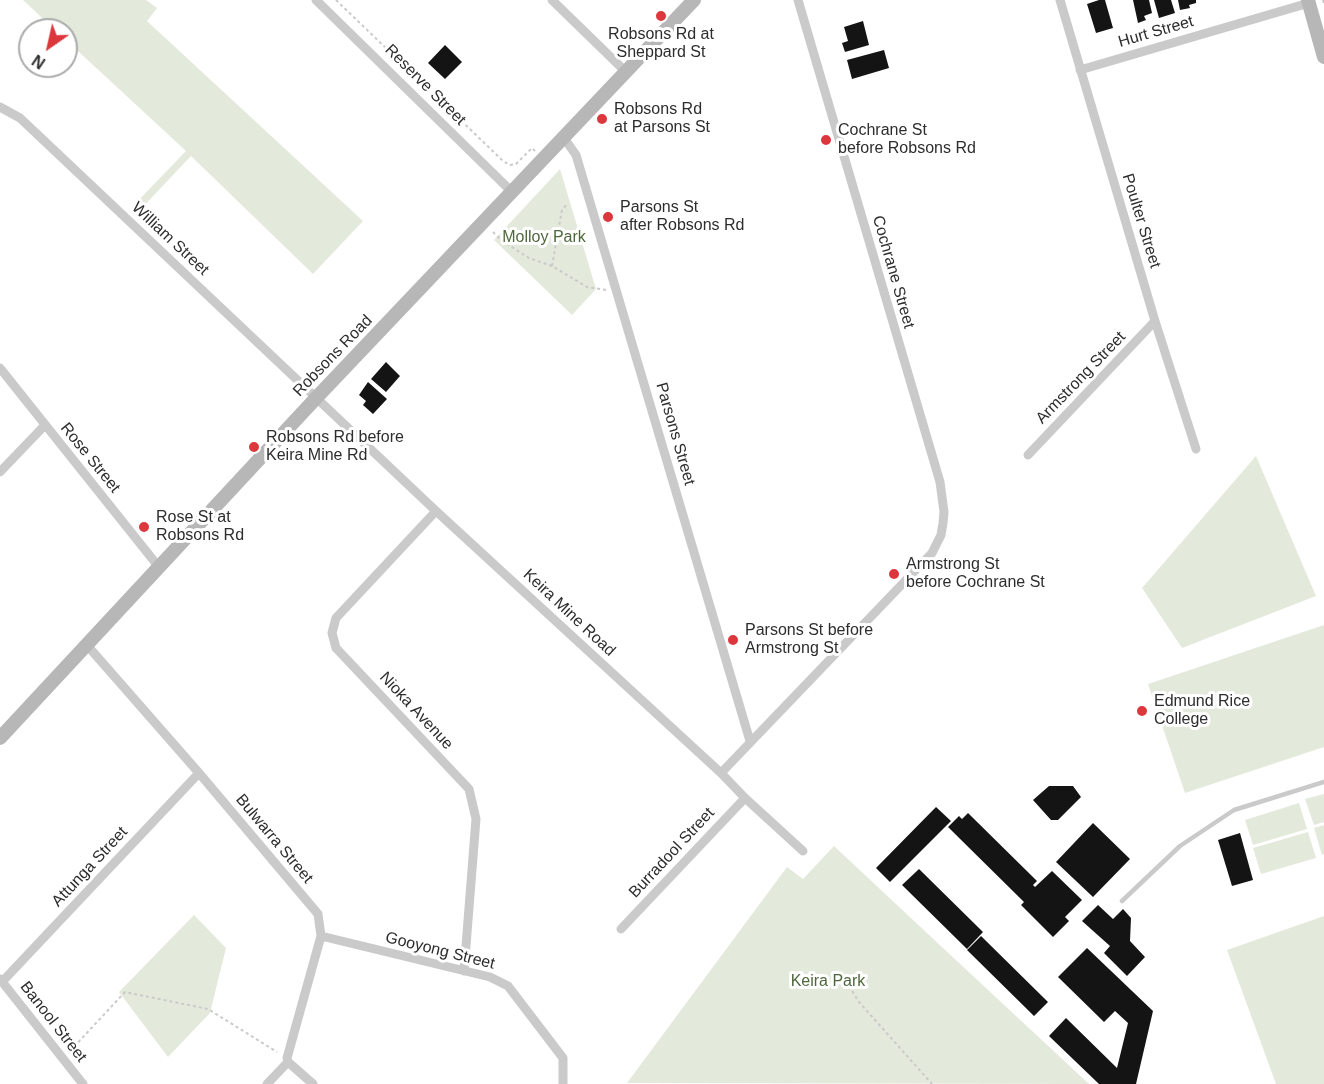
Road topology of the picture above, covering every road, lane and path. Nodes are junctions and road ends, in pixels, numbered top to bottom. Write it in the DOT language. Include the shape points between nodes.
graph roads {
  1 [pos="316,0"];
  2 [pos="336,0"];
  3 [pos="552,0"];
  4 [pos="694,0"];
  5 [pos="798,0"];
  6 [pos="1059,0"];
  7 [pos="1308,2"];
  8 [pos="1324,57"];
  9 [pos="1080,70"];
  10 [pos="626,72"];
  11 [pos="0,107"];
  12 [pos="564,138"];
  13 [pos="532,148"];
  14 [pos="512,192"];
  15 [pos="568,203"];
  16 [pos="493,232"];
  17 [pos="552,266"];
  18 [pos="618,292"];
  19 [pos="1155,321"];
  20 [pos="0,368"];
  21 [pos="317,397"];
  22 [pos="45,425"];
  23 [pos="1196,449"];
  24 [pos="1028,455"];
  25 [pos="0,472"];
  26 [pos="436,511"];
  27 [pos="158,566"];
  28 [pos="86,644"];
  29 [pos="0,738"];
  30 [pos="750,741"];
  31 [pos="199,773"];
  32 [pos="722,773"];
  33 [pos="1324,782"];
  34 [pos="744,798"];
  35 [pos="803,851"];
  36 [pos="1122,901"];
  37 [pos="621,929"];
  38 [pos="321,936"];
  39 [pos="464,971"];
  40 [pos="1,981"];
  41 [pos="849,986"];
  42 [pos="63,1058"];
  43 [pos="288,1060"];
  44 [pos="83,1084"];
  45 [pos="267,1084"];
  46 [pos="313,1084"];
  47 [pos="563,1084"];
  48 [pos="932,1084"];
  1 -- 14 [label="street, Reserve Street"];
  2 -- 13 [label="path" via="503,161 516,164"];
  3 -- 10 [label="street"];
  4 -- 10 [label="main road, Robsons Road"];
  5 -- 30 [label="street, Cochrane Street" via="939,482 944,512 941,535 932,553"];
  6 -- 9 [label="street, Poulter Street"];
  7 -- 8 [label="main road"];
  7 -- 9 [label="street, Hurt Street"];
  9 -- 19 [label="street, Poulter Street"];
  10 -- 12 [label="main road, Robsons Road"];
  11 -- 21 [label="street, William Street" via="20,118"];
  12 -- 14 [label="main road, Robsons Road"];
  12 -- 18 [label="street, Parsons Street" via="576,155"];
  14 -- 21 [label="main road, Robsons Road"];
  15 -- 17 [label="path" via="562,210"];
  16 -- 17 [label="path" via="529,258"];
  17 -- 18 [label="path" via="587,287"];
  18 -- 30 [label="street, Parsons Street"];
  19 -- 23 [label="street, Poulter Street"];
  19 -- 24 [label="street, Armstrong Street"];
  20 -- 22 [label="street, Rose Street"];
  21 -- 26 [label="street, Keira Mine Road"];
  21 -- 27 [label="main road, Robsons Road"];
  22 -- 25 [label="street"];
  22 -- 27 [label="street, Rose Street"];
  26 -- 32 [label="street, Keira Mine Road"];
  26 -- 39 [label="street, Nioka Avenue" via="336,618 332,633 336,648 469,789 476,819"];
  27 -- 28 [label="main road, Robsons Road"];
  28 -- 29 [label="main road, Robsons Road"];
  28 -- 31 [label="street, Bulwarra Street"];
  30 -- 32 [label="street"];
  31 -- 38 [label="street, Bulwarra Street" via="318,914"];
  31 -- 40 [label="street, Attunga Street"];
  32 -- 34 [label="street, Keira Mine Road"];
  33 -- 36 [label="lane" via="1234,810 1180,846"];
  34 -- 35 [label="street, Keira Mine Road"];
  34 -- 37 [label="street, Burradool Street"];
  38 -- 39 [label="street, Gooyong Street"];
  38 -- 43 [label="street"];
  39 -- 47 [label="street, Gooyong Street" via="490,976 507,986 563,1058"];
  40 -- 42 [label="street, Banool Street"];
  41 -- 48 [label="path"];
  42 -- 43 [label="path" via="125,992 208,1009"];
  42 -- 44 [label="street, Banool Street"];
  43 -- 45 [label="street"];
  43 -- 46 [label="street"];
}
